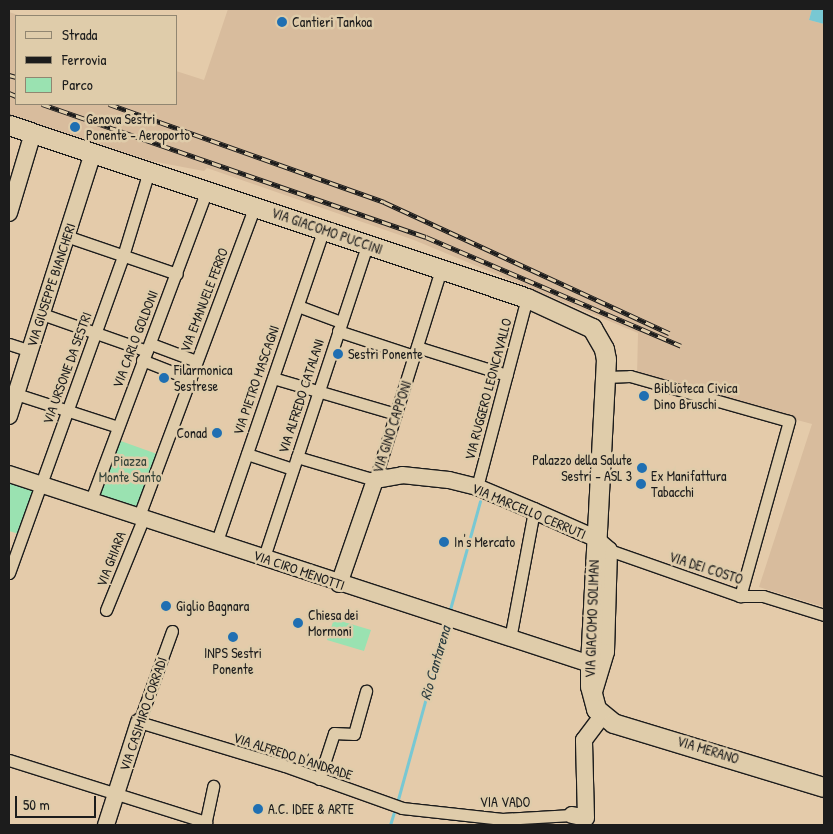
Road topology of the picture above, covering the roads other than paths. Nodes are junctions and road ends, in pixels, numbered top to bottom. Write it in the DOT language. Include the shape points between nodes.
graph roads {
  1 [pos="9,125"];
  2 [pos="33,133"];
  3 [pos="93,153"];
  4 [pos="150,171"];
  5 [pos="207,190"];
  6 [pos="255,206"];
  7 [pos="9,213"];
  8 [pos="324,229"];
  9 [pos="66,236"];
  10 [pos="367,245"];
  11 [pos="123,256"];
  12 [pos="441,270"];
  13 [pos="177,274"];
  14 [pos="527,298"];
  15 [pos="298,306"];
  16 [pos="42,314"];
  17 [pos="340,326"];
  18 [pos="95,333"];
  19 [pos="9,344"];
  20 [pos="30,351"];
  21 [pos="147,352"];
  22 [pos="416,352"];
  23 [pos="196,361"];
  24 [pos="507,375"];
  25 [pos="273,378"];
  26 [pos="605,378"];
  27 [pos="190,379"];
  28 [pos="319,391"];
  29 [pos="16,394"];
  30 [pos="68,410"];
  31 [pos="396,414"];
  32 [pos="9,416"];
  33 [pos="118,427"];
  34 [pos="247,454"];
  35 [pos="297,457"];
  36 [pos="293,469"];
  37 [pos="9,474"];
  38 [pos="375,480"];
  39 [pos="39,483"];
  40 [pos="477,487"];
  41 [pos="91,500"];
  42 [pos="534,511"];
  43 [pos="141,517"];
  44 [pos="217,541"];
  45 [pos="602,544"];
  46 [pos="264,557"];
  47 [pos="9,573"];
  48 [pos="339,584"];
  49 [pos="740,596"];
  50 [pos="106,610"];
  51 [pos="824,615"];
  52 [pos="172,631"];
  53 [pos="510,639"];
  54 [pos="590,664"];
  55 [pos="366,691"];
  56 [pos="596,708"];
  57 [pos="139,722"];
  58 [pos="9,760"];
  59 [pos="319,779"];
  60 [pos="213,786"];
  61 [pos="824,787"];
  62 [pos="116,793"];
  63 [pos="581,818"];
  64 [pos="438,820"];
  65 [pos="502,822"];
  66 [pos="205,824"];
  67 [pos="106,825"];
  1 -- 2 [label="main road, VIA GIACOMO PUCCINI"];
  2 -- 3 [label="main road, VIA GIACOMO PUCCINI"];
  2 -- 7 [label="street"];
  3 -- 4 [label="main road, VIA GIACOMO PUCCINI"];
  3 -- 9 [label="street, VIA GIUSEPPE BIANCHERI"];
  4 -- 5 [label="main road, VIA GIACOMO PUCCINI"];
  4 -- 11 [label="street, VIA URSONE DA SESTRI"];
  5 -- 6 [label="main road, VIA GIACOMO PUCCINI"];
  5 -- 13 [label="street, VIA CARLO GOLDONI"];
  6 -- 8 [label="main road, VIA GIACOMO PUCCINI"];
  6 -- 23 [label="street, VIA EMANUELE FERRO"];
  8 -- 10 [label="main road, VIA GIACOMO PUCCINI"];
  8 -- 15 [label="street, VIA PIETRO MASCAGNI"];
  9 -- 11 [label="street"];
  9 -- 16 [label="street, VIA GIUSEPPE BIANCHERI"];
  10 -- 12 [label="main road, VIA GIACOMO PUCCINI"];
  10 -- 17 [label="street, VIA ALFREDO CATALANI"];
  11 -- 13 [label="street"];
  11 -- 18 [label="street, VIA URSONE DA SESTRI"];
  12 -- 14 [label="main road, VIA GIACOMO PUCCINI"];
  12 -- 22 [label="street, VIA GINO CAPPONI"];
  13 -- 21 [label="street, VIA CARLO GOLDONI"];
  14 -- 24 [label="street, VIA RUGGERO LEONCAVALLO"];
  14 -- 26 [label="main road, VIA GIACOMO PUCCINI" via="592,328 604,349"];
  15 -- 17 [label="street"];
  15 -- 25 [label="street, VIA PIETRO MASCAGNI"];
  16 -- 18 [label="street"];
  16 -- 20 [label="street, VIA GIUSEPPE BIANCHERI"];
  17 -- 22 [label="street"];
  17 -- 28 [label="street, VIA ALFREDO CATALANI"];
  18 -- 21 [label="street"];
  18 -- 30 [label="street, VIA URSONE DA SESTRI"];
  19 -- 20 [label="street"];
  20 -- 29 [label="street, VIA GIUSEPPE BIANCHERI"];
  21 -- 23 [label="street"];
  21 -- 27 [label="street"];
  21 -- 33 [label="street, VIA CARLO GOLDONI"];
  22 -- 24 [label="street"];
  22 -- 31 [label="street, VIA GINO CAPPONI"];
  23 -- 27 [label="street, VIA EMANUELE FERRO"];
  24 -- 40 [label="street, VIA RUGGERO LEONCAVALLO"];
  25 -- 28 [label="street"];
  25 -- 34 [label="street, VIA PIETRO MASCAGNI"];
  26 -- 45 [label="main road, VIA GIACOMO SOLIMAN"];
  26 -- 49 [label="street" via="630,376 789,421"];
  27 -- 43 [label="street, VIA EMANUELE FERRO"];
  28 -- 31 [label="street"];
  28 -- 35 [label="street, VIA ALFREDO CATALANI"];
  29 -- 30 [label="street"];
  29 -- 32 [label="street, VIA GIUSEPPE BIANCHERI"];
  30 -- 33 [label="street"];
  30 -- 39 [label="street, VIA URSONE DA SESTRI" via="44,478"];
  31 -- 38 [label="street, VIA GINO CAPPONI"];
  33 -- 41 [label="street, VIA CARLO GOLDONI"];
  34 -- 36 [label="street"];
  34 -- 44 [label="street, VIA PIETRO MASCAGNI"];
  35 -- 36 [label="street, VIA ALFREDO CATALANI"];
  35 -- 38 [label="street"];
  36 -- 46 [label="street, VIA ALFREDO CATALANI"];
  37 -- 39 [label="street, VIA CIRO MENOTTI"];
  38 -- 40 [label="street, VIA MARCELLO CERRUTI" via="402,475"];
  38 -- 48 [label="street, VIA GINO CAPPONI"];
  39 -- 41 [label="street, VIA CIRO MENOTTI"];
  39 -- 47 [label="street, VIA URSONE DA SESTRI"];
  40 -- 42 [label="street, VIA MARCELLO CERRUTI"];
  41 -- 43 [label="street, VIA CIRO MENOTTI"];
  42 -- 45 [label="street, VIA MARCELLO CERRUTI"];
  42 -- 53 [label="street"];
  43 -- 44 [label="street, VIA CIRO MENOTTI"];
  43 -- 50 [label="street, VIA GHIARA"];
  44 -- 46 [label="street, VIA CIRO MENOTTI"];
  45 -- 49 [label="street, VIA DEI COSTO"];
  45 -- 54 [label="main road, VIA GIACOMO SOLIMAN"];
  45 -- 56 [label="street, VIA GIACOMO SOLIMAN" via="606,652"];
  46 -- 48 [label="street, VIA CIRO MENOTTI"];
  48 -- 53 [label="street, VIA CIRO MENOTTI"];
  49 -- 51 [label="street, VIA DEI COSTO" via="763,596"];
  52 -- 57 [label="street, VIA CASIMIRO CORRADI"];
  53 -- 54 [label="street, VIA CIRO MENOTTI"];
  54 -- 56 [label="main road, VIA GIACOMO SOLIMAN"];
  55 -- 59 [label="street" via="354,734 334,733"];
  56 -- 61 [label="main road, VIA MERANO" via="613,722"];
  56 -- 63 [label="street" via="584,740"];
  57 -- 59 [label="street, VIA ALFREDO D'ANDRADE"];
  57 -- 62 [label="street, VIA CASIMIRO CORRADI"];
  58 -- 62 [label="street"];
  59 -- 64 [label="street, VIA ALFREDO D'ANDRADE"];
  60 -- 66 [label="street"];
  62 -- 66 [label="street"];
  62 -- 67 [label="street, VIA CASIMIRO CORRADI"];
  63 -- 65 [label="street, VIA VADO"];
  64 -- 65 [label="street, VIA VADO"];
}
